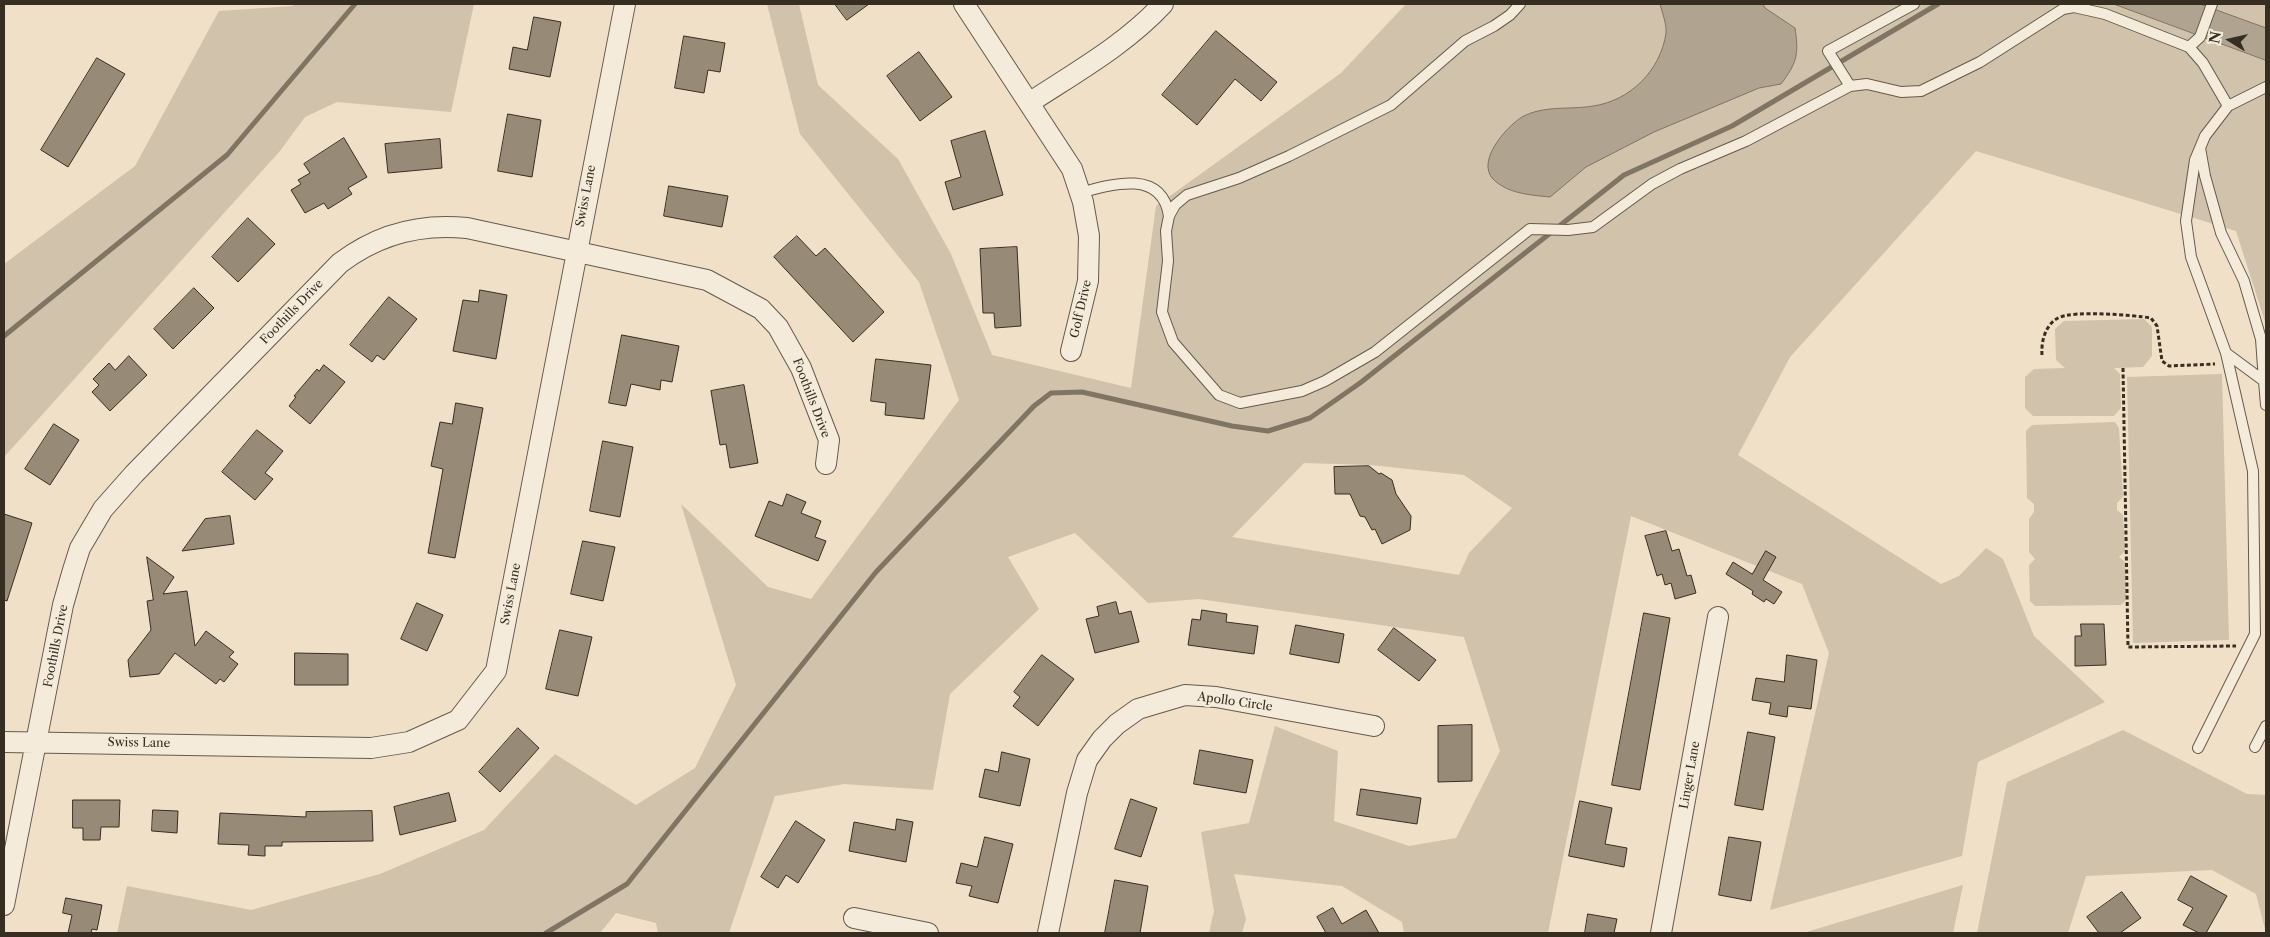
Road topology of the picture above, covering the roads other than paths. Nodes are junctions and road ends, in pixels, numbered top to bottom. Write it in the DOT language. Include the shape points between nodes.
graph roads {
  1 [pos="624,4"];
  2 [pos="964,4"];
  3 [pos="1163,4"];
  4 [pos="1520,4"];
  5 [pos="1914,4"];
  6 [pos="2212,4"];
  7 [pos="2189,47"];
  8 [pos="1850,86"];
  9 [pos="2266,87"];
  10 [pos="1029,103"];
  11 [pos="2228,106"];
  12 [pos="2200,147"];
  13 [pos="1080,193"];
  14 [pos="1169,216"];
  15 [pos="575,251"];
  16 [pos="1071,351"];
  17 [pos="2227,358"];
  18 [pos="2264,381"];
  19 [pos="2266,405"];
  20 [pos="826,464"];
  21 [pos="1718,617"];
  22 [pos="1374,726"];
  23 [pos="2266,726"];
  24 [pos="4,742"];
  25 [pos="37,742"];
  26 [pos="2255,747"];
  27 [pos="2198,748"];
  28 [pos="4,905"];
  29 [pos="854,918"];
  30 [pos="928,933"];
  31 [pos="1048,933"];
  32 [pos="1661,933"];
  1 -- 15 [label="street, Swiss Lane"];
  2 -- 10 [label="street, Golf Drive"];
  3 -- 10 [label="street" via="1120,44"];
  4 -- 14 [label="lane" via="1494,26 1465,41 1391,105 1289,156 1239,178 1188,195 1175,205"];
  5 -- 8 [label="lane" via="1828,50"];
  6 -- 7 [label="lane" via="2200,37"];
  7 -- 8 [label="lane" via="2105,14 2074,7 2063,8 1980,62 1921,91 1901,92 1867,84"];
  7 -- 11 [label="lane"];
  8 -- 14 [label="lane" via="1746,142 1666,176 1593,227 1530,229 1374,352 1302,391 1240,403 1219,395 1173,342 1166,327 1162,312"];
  9 -- 11 [label="lane"];
  10 -- 13 [label="street, Golf Drive" via="1072,169"];
  11 -- 12 [label="lane"];
  12 -- 17 [label="lane" via="2186,221 2191,257"];
  12 -- 18 [label="lane" via="2221,232 2244,281 2261,339"];
  13 -- 14 [label="lane" via="1135,182 1159,193 1168,207"];
  13 -- 16 [label="street, Golf Drive" via="1090,236 1088,281"];
  15 -- 20 [label="street, Foothills Drive" via="707,280 761,309 778,326 802,368 829,440"];
  15 -- 25 [label="street, Foothills Drive" via="467,228 424,227 382,237 359,248 340,263 103,509 80,548 63,605"];
  15 -- 25 [label="street, Swiss Lane" via="496,671 458,720 409,742 371,748"];
  17 -- 18 [label="lane"];
  17 -- 27 [label="lane" via="2253,472 2256,634"];
  18 -- 19 [label="lane"];
  21 -- 32 [label="street, Linger Lane"];
  22 -- 31 [label="street, Apollo Circle" via="1216,697 1185,695 1138,709 1102,739 1087,760"];
  23 -- 26 [label="lane"];
  24 -- 25 [label="street, Swiss Lane"];
  25 -- 28 [label="street, Foothills Drive"];
  29 -- 30 [label="street"];
}
